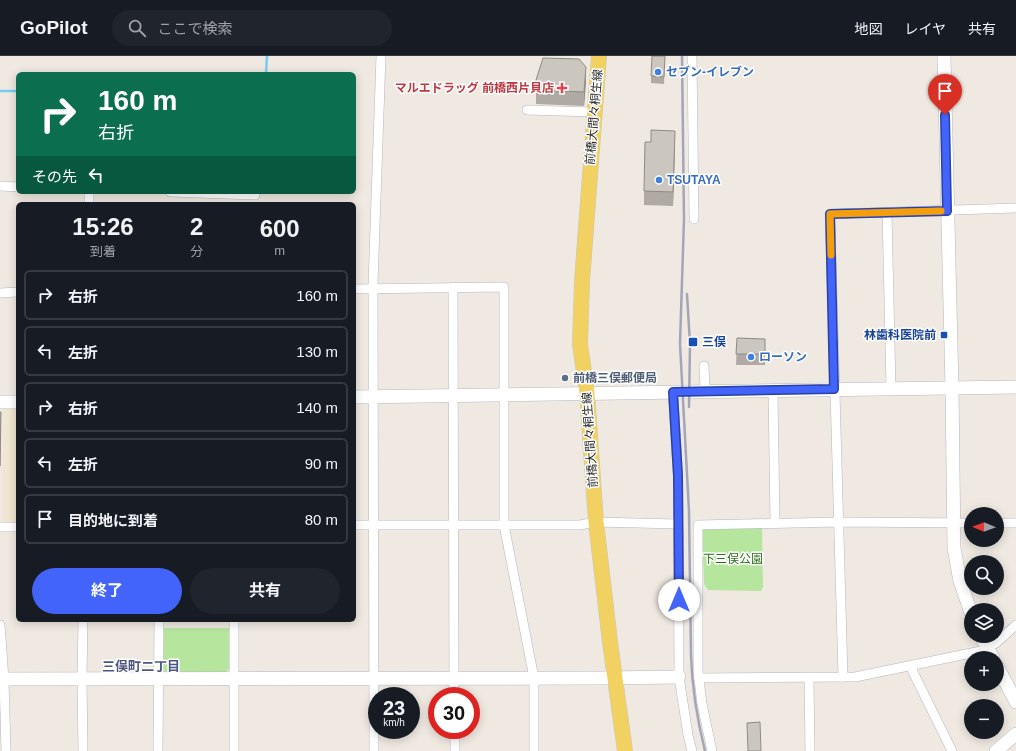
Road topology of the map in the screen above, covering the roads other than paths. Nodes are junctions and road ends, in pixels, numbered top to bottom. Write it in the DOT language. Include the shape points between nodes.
graph roads {
  1 [pos="381,56"];
  2 [pos="599,56"];
  3 [pos="692,56"];
  4 [pos="944,56"];
  5 [pos="527,110"];
  6 [pos="594,112"];
  7 [pos="0,186"];
  8 [pos="16,187"];
  9 [pos="227,194"];
  10 [pos="255,195"];
  11 [pos="1016,208"];
  12 [pos="947,211"];
  13 [pos="887,213"];
  14 [pos="694,220"];
  15 [pos="453,287"];
  16 [pos="373,288"];
  17 [pos="356,289"];
  18 [pos="16,292"];
  19 [pos="0,293"];
  20 [pos="704,366"];
  21 [pos="705,387"];
  22 [pos="1016,387"];
  23 [pos="891,388"];
  24 [pos="952,388"];
  25 [pos="834,389"];
  26 [pos="773,391"];
  27 [pos="673,392"];
  28 [pos="587,393"];
  29 [pos="504,395"];
  30 [pos="454,396"];
  31 [pos="356,397"];
  32 [pos="374,397"];
  33 [pos="0,402"];
  34 [pos="16,402"];
  35 [pos="596,522"];
  36 [pos="838,522"];
  37 [pos="775,523"];
  38 [pos="953,523"];
  39 [pos="964,523"];
  40 [pos="1004,523"];
  41 [pos="1016,523"];
  42 [pos="678,524"];
  43 [pos="356,525"];
  44 [pos="374,525"];
  45 [pos="454,525"];
  46 [pos="504,525"];
  47 [pos="16,526"];
  48 [pos="0,527"];
  49 [pos="967,603"];
  50 [pos="83,622"];
  51 [pos="160,622"];
  52 [pos="234,622"];
  53 [pos="0,625"];
  54 [pos="1016,625"];
  55 [pos="992,651"];
  56 [pos="964,655"];
  57 [pos="911,666"];
  58 [pos="679,677"];
  59 [pos="842,677"];
  60 [pos="374,678"];
  61 [pos="454,678"];
  62 [pos="534,678"];
  63 [pos="615,678"];
  64 [pos="699,678"];
  65 [pos="809,678"];
  66 [pos="2,679"];
  67 [pos="82,679"];
  68 [pos="159,679"];
  69 [pos="234,679"];
  70 [pos="1004,679"];
  71 [pos="454,687"];
  72 [pos="1016,702"];
  73 [pos="1016,734"];
  74 [pos="455,739"];
  75 [pos="6,751"];
  76 [pos="83,751"];
  77 [pos="158,751"];
  78 [pos="234,751"];
  79 [pos="374,751"];
  80 [pos="455,751"];
  81 [pos="534,751"];
  82 [pos="625,751"];
  83 [pos="692,751"];
  84 [pos="712,751"];
  85 [pos="810,751"];
  86 [pos="952,751"];
  87 [pos="996,751"];
  1 -- 16 [label="street"];
  2 -- 6 [label="main road, 前橋大間々桐生線"];
  3 -- 14 [label="street"];
  4 -- 12 [label="street"];
  5 -- 6 [label="street"];
  6 -- 28 [label="main road, 前橋大間々桐生線" via="581,297 580,344"];
  7 -- 8 [label="street"];
  9 -- 10 [label="street"];
  11 -- 12 [label="street"];
  12 -- 13 [label="street"];
  12 -- 24 [label="street"];
  13 -- 23 [label="street"];
  13 -- 25 [label="street" via="830,214"];
  15 -- 16 [label="street"];
  15 -- 29 [label="street" via="504,287"];
  15 -- 30 [label="street"];
  16 -- 17 [label="street"];
  16 -- 32 [label="street"];
  18 -- 19 [label="street"];
  20 -- 21 [label="street"];
  22 -- 24 [label="street"];
  23 -- 24 [label="street"];
  23 -- 25 [label="street"];
  24 -- 38 [label="street"];
  25 -- 26 [label="street"];
  25 -- 36 [label="street"];
  26 -- 27 [label="street"];
  26 -- 37 [label="street"];
  27 -- 28 [label="street"];
  27 -- 42 [label="street"];
  28 -- 29 [label="street"];
  28 -- 35 [label="main road, 前橋大間々桐生線"];
  29 -- 30 [label="street"];
  29 -- 46 [label="street"];
  30 -- 32 [label="street"];
  30 -- 45 [label="street"];
  31 -- 32 [label="street"];
  32 -- 44 [label="street"];
  33 -- 34 [label="street"];
  35 -- 42 [label="street"];
  35 -- 46 [label="street" via="580,525"];
  35 -- 63 [label="main road, 前橋大間々桐生線"];
  36 -- 37 [label="street"];
  36 -- 38 [label="street"];
  36 -- 59 [label="street"];
  37 -- 64 [label="street" via="698,525"];
  38 -- 39 [label="street"];
  38 -- 49 [label="street" via="956,563"];
  40 -- 41 [label="street"];
  42 -- 58 [label="street"];
  43 -- 44 [label="street"];
  44 -- 45 [label="street"];
  44 -- 60 [label="street"];
  45 -- 46 [label="street"];
  45 -- 61 [label="street"];
  46 -- 62 [label="street"];
  47 -- 48 [label="street"];
  50 -- 67 [label="street"];
  51 -- 68 [label="street"];
  52 -- 69 [label="street"];
  53 -- 66 [label="street"];
  54 -- 55 [label="street"];
  56 -- 57 [label="street"];
  57 -- 59 [label="street" via="855,677"];
  57 -- 86 [label="street"];
  58 -- 63 [label="street"];
  58 -- 83 [label="street"];
  59 -- 65 [label="street"];
  60 -- 61 [label="street"];
  60 -- 69 [label="street"];
  60 -- 79 [label="street"];
  61 -- 62 [label="street"];
  61 -- 71 [label="street"];
  62 -- 63 [label="street"];
  62 -- 81 [label="street"];
  63 -- 82 [label="main road, 前橋大間々桐生線"];
  64 -- 65 [label="street"];
  64 -- 84 [label="street"];
  65 -- 85 [label="street"];
  66 -- 67 [label="street"];
  66 -- 75 [label="street"];
  67 -- 68 [label="street"];
  67 -- 76 [label="street"];
  68 -- 69 [label="street"];
  68 -- 77 [label="street"];
  69 -- 78 [label="street"];
  70 -- 72 [label="street"];
  73 -- 87 [label="street"];
  74 -- 80 [label="street"];
}
